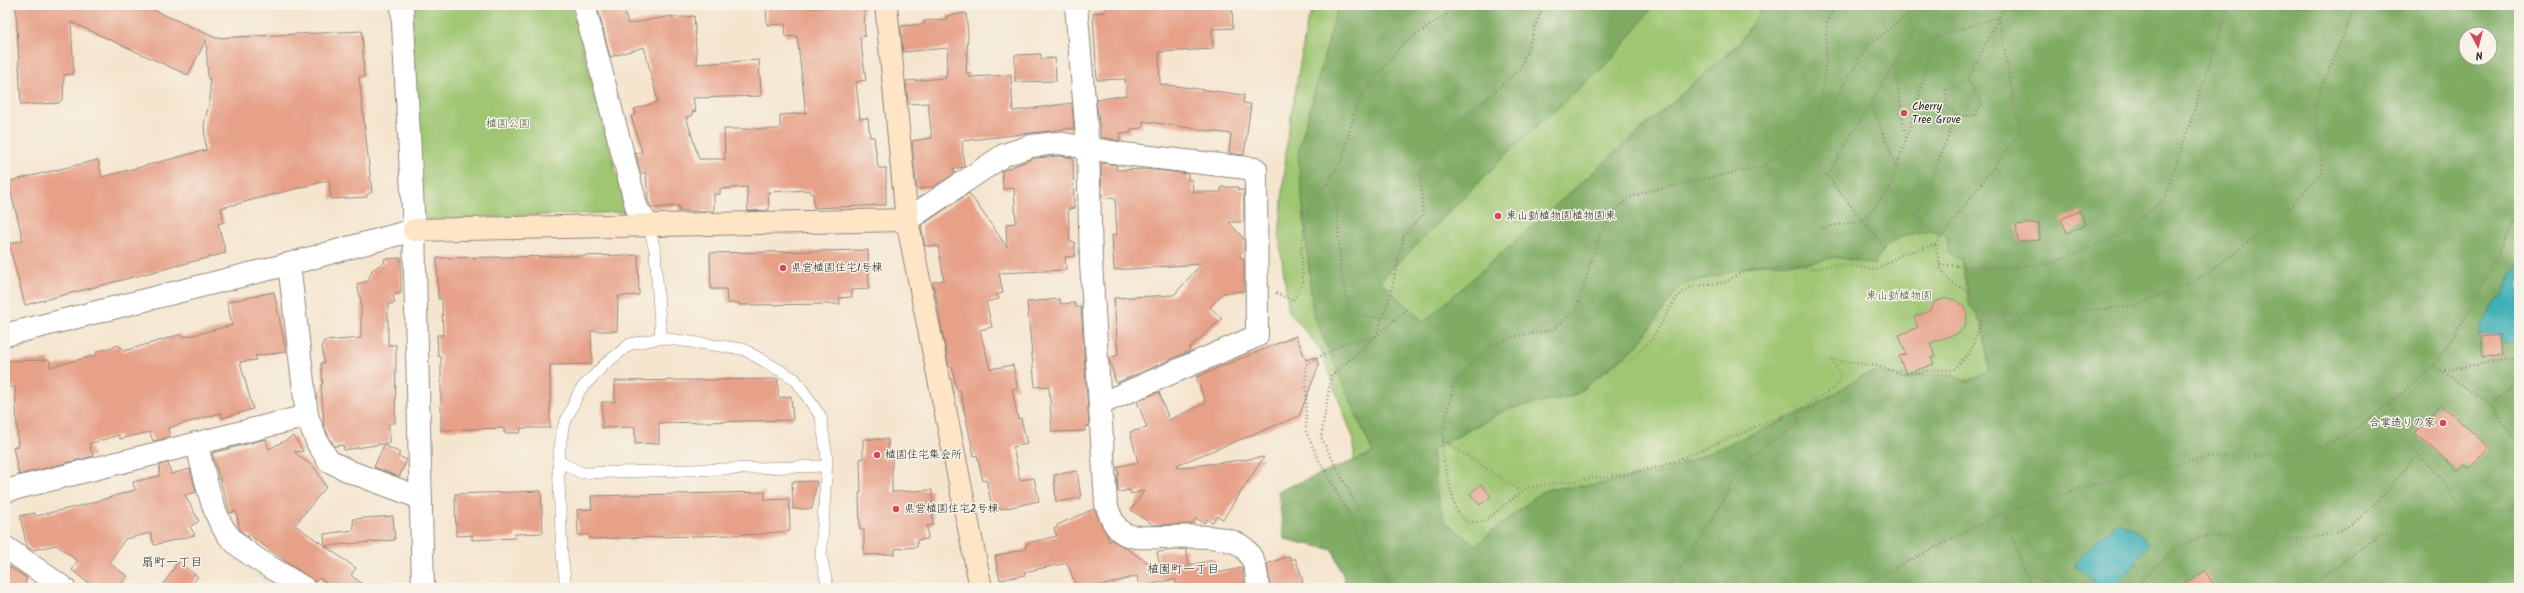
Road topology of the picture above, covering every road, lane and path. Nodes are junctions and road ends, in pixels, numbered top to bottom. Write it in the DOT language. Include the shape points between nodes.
graph roads {
  1 [pos="402,5"];
  2 [pos="584,5"];
  3 [pos="886,5"];
  4 [pos="1076,5"];
  5 [pos="1448,5"];
  6 [pos="1543,5"];
  7 [pos="1836,5"];
  8 [pos="1919,5"];
  9 [pos="1929,5"];
  10 [pos="2005,5"];
  11 [pos="2229,5"];
  12 [pos="2356,5"];
  13 [pos="1998,17"];
  14 [pos="1894,64"];
  15 [pos="1968,80"];
  16 [pos="1871,103"];
  17 [pos="1958,115"];
  18 [pos="1906,139"];
  19 [pos="1798,140"];
  20 [pos="1088,148"];
  21 [pos="1804,148"];
  22 [pos="1896,168"];
  23 [pos="1827,176"];
  24 [pos="1328,183"];
  25 [pos="1889,189"];
  26 [pos="2519,214"];
  27 [pos="1916,216"];
  28 [pos="907,220"];
  29 [pos="1864,221"];
  30 [pos="648,224"];
  31 [pos="1820,228"];
  32 [pos="414,230"];
  33 [pos="1930,230"];
  34 [pos="1935,245"];
  35 [pos="1884,247"];
  36 [pos="289,264"];
  37 [pos="1940,265"];
  38 [pos="1274,292"];
  39 [pos="1409,307"];
  40 [pos="1984,314"];
  41 [pos="1381,318"];
  42 [pos="5,335"];
  43 [pos="1376,337"];
  44 [pos="661,338"];
  45 [pos="2519,360"];
  46 [pos="1629,362"];
  47 [pos="2434,366"];
  48 [pos="2440,371"];
  49 [pos="2519,381"];
  50 [pos="1100,404"];
  51 [pos="2490,404"];
  52 [pos="1797,409"];
  53 [pos="2382,410"];
  54 [pos="307,416"];
  55 [pos="1443,440"];
  56 [pos="196,442"];
  57 [pos="2519,444"];
  58 [pos="2418,454"];
  59 [pos="558,461"];
  60 [pos="826,466"];
  61 [pos="5,492"];
  62 [pos="1522,492"];
  63 [pos="421,498"];
  64 [pos="2519,510"];
  65 [pos="2004,512"];
  66 [pos="5,547"];
  67 [pos="2024,571"];
  68 [pos="64,588"];
  69 [pos="304,588"];
  70 [pos="423,588"];
  71 [pos="566,588"];
  72 [pos="828,588"];
  73 [pos="981,588"];
  74 [pos="1258,588"];
  75 [pos="1377,588"];
  76 [pos="1390,588"];
  77 [pos="1667,588"];
  78 [pos="1856,588"];
  79 [pos="2033,588"];
  80 [pos="2056,588"];
  81 [pos="2131,588"];
  82 [pos="2308,588"];
  83 [pos="2493,588"];
  1 -- 32 [label="street"];
  2 -- 30 [label="street" via="637,209"];
  3 -- 28 [label="street"];
  4 -- 20 [label="street"];
  5 -- 24 [label="path" via="1446,15 1404,42 1357,102 1343,158"];
  6 -- 43 [label="path" via="1520,69 1461,121 1420,172 1423,215 1404,235 1389,301"];
  7 -- 19 [label="path" via="1827,23 1825,74 1818,114"];
  8 -- 21 [label="path" via="1868,46"];
  9 -- 14 [label="path"];
  10 -- 13 [label="path"];
  11 -- 37 [label="path" via="2165,198 2122,234 2053,263 2008,268"];
  12 -- 40 [label="path" via="2315,103 2324,172 2279,219 2201,278 2134,306 2042,314"];
  13 -- 15 [label="path"];
  13 -- 18 [label="path" via="1934,38"];
  13 -- 34 [label="path" via="2020,132"];
  14 -- 16 [label="path"];
  14 -- 18 [label="path"];
  15 -- 17 [label="path" via="1946,90 1947,107"];
  15 -- 17 [label="path" via="1982,104 1974,116"];
  16 -- 22 [label="path"];
  16 -- 23 [label="path"];
  17 -- 27 [label="path"];
  18 -- 22 [label="path"];
  19 -- 21 [label="path"];
  19 -- 55 [label="path" via="1763,166 1628,198 1613,213 1600,233 1576,310 1552,330 1512,338 1492,346 1474,360 1454,384 1444,424"];
  20 -- 28 [label="street" via="1058,143 1032,146 1004,155"];
  20 -- 50 [label="street" via="1091,263"];
  20 -- 50 [label="street" via="1256,169 1256,336"];
  21 -- 23 [label="path"];
  22 -- 25 [label="path"];
  23 -- 29 [label="path"];
  24 -- 38 [label="path" via="1310,204 1301,249 1303,283 1293,300"];
  24 -- 41 [label="path" via="1336,198 1341,272 1350,314"];
  25 -- 27 [label="path"];
  25 -- 29 [label="path"];
  26 -- 47 [label="path" via="2466,318"];
  27 -- 33 [label="path"];
  28 -- 30 [label="street"];
  28 -- 73 [label="street"];
  29 -- 31 [label="path"];
  29 -- 35 [label="path"];
  30 -- 32 [label="street"];
  30 -- 44 [label="lane" via="655,250"];
  32 -- 36 [label="street"];
  32 -- 63 [label="street"];
  34 -- 37 [label="path"];
  34 -- 46 [label="path" via="1902,254 1876,270 1843,264 1810,269 1755,269 1738,274 1724,283 1694,286 1676,299 1652,339"];
  36 -- 42 [label="street"];
  36 -- 54 [label="street"];
  37 -- 40 [label="path" via="1950,282 1970,292"];
  39 -- 43 [label="path"];
  40 -- 52 [label="path" via="1970,352 1953,370 1931,370 1905,375 1877,366 1832,360 1840,373 1839,381 1834,388"];
  43 -- 75 [label="path" via="1345,343 1306,364 1306,432 1350,518"];
  43 -- 76 [label="path" via="1331,376 1321,437 1368,528"];
  44 -- 59 [label="lane" via="630,344 604,365 580,390 563,427"];
  44 -- 60 [label="lane" via="744,349 795,379 821,417"];
  45 -- 48 [label="path" via="2502,360"];
  47 -- 48 [label="path"];
  47 -- 53 [label="path"];
  48 -- 51 [label="path"];
  49 -- 51 [label="path"];
  50 -- 74 [label="street" via="1106,504 1113,522 1125,534 1146,538 1195,536 1230,540 1246,550 1256,568"];
  51 -- 57 [label="path"];
  52 -- 62 [label="path" via="1661,467 1528,487"];
  52 -- 77 [label="path" via="1799,418 1796,426 1769,443 1742,466 1710,525"];
  53 -- 58 [label="path"];
  53 -- 65 [label="path" via="2349,433 2318,448 2283,455 2207,457 2095,484"];
  54 -- 56 [label="street"];
  54 -- 63 [label="street" via="318,444 329,461 377,484"];
  55 -- 62 [label="path"];
  55 -- 62 [label="path" via="1442,454 1456,510 1467,522 1483,522"];
  56 -- 61 [label="street"];
  56 -- 69 [label="street" via="218,516 228,535 246,550"];
  58 -- 64 [label="path" via="2445,482 2458,506 2471,515"];
  58 -- 81 [label="path" via="2358,519 2338,531 2313,538 2212,537 2194,540 2176,548"];
  59 -- 60 [label="lane" via="582,473"];
  59 -- 71 [label="lane"];
  60 -- 72 [label="lane" via="821,556"];
  63 -- 70 [label="street"];
  65 -- 67 [label="path"];
  65 -- 78 [label="path"];
  66 -- 68 [label="street"];
  67 -- 79 [label="path"];
  67 -- 80 [label="path"];
  82 -- 83 [label="path" via="2380,534 2419,540 2438,534 2455,545"];
}
